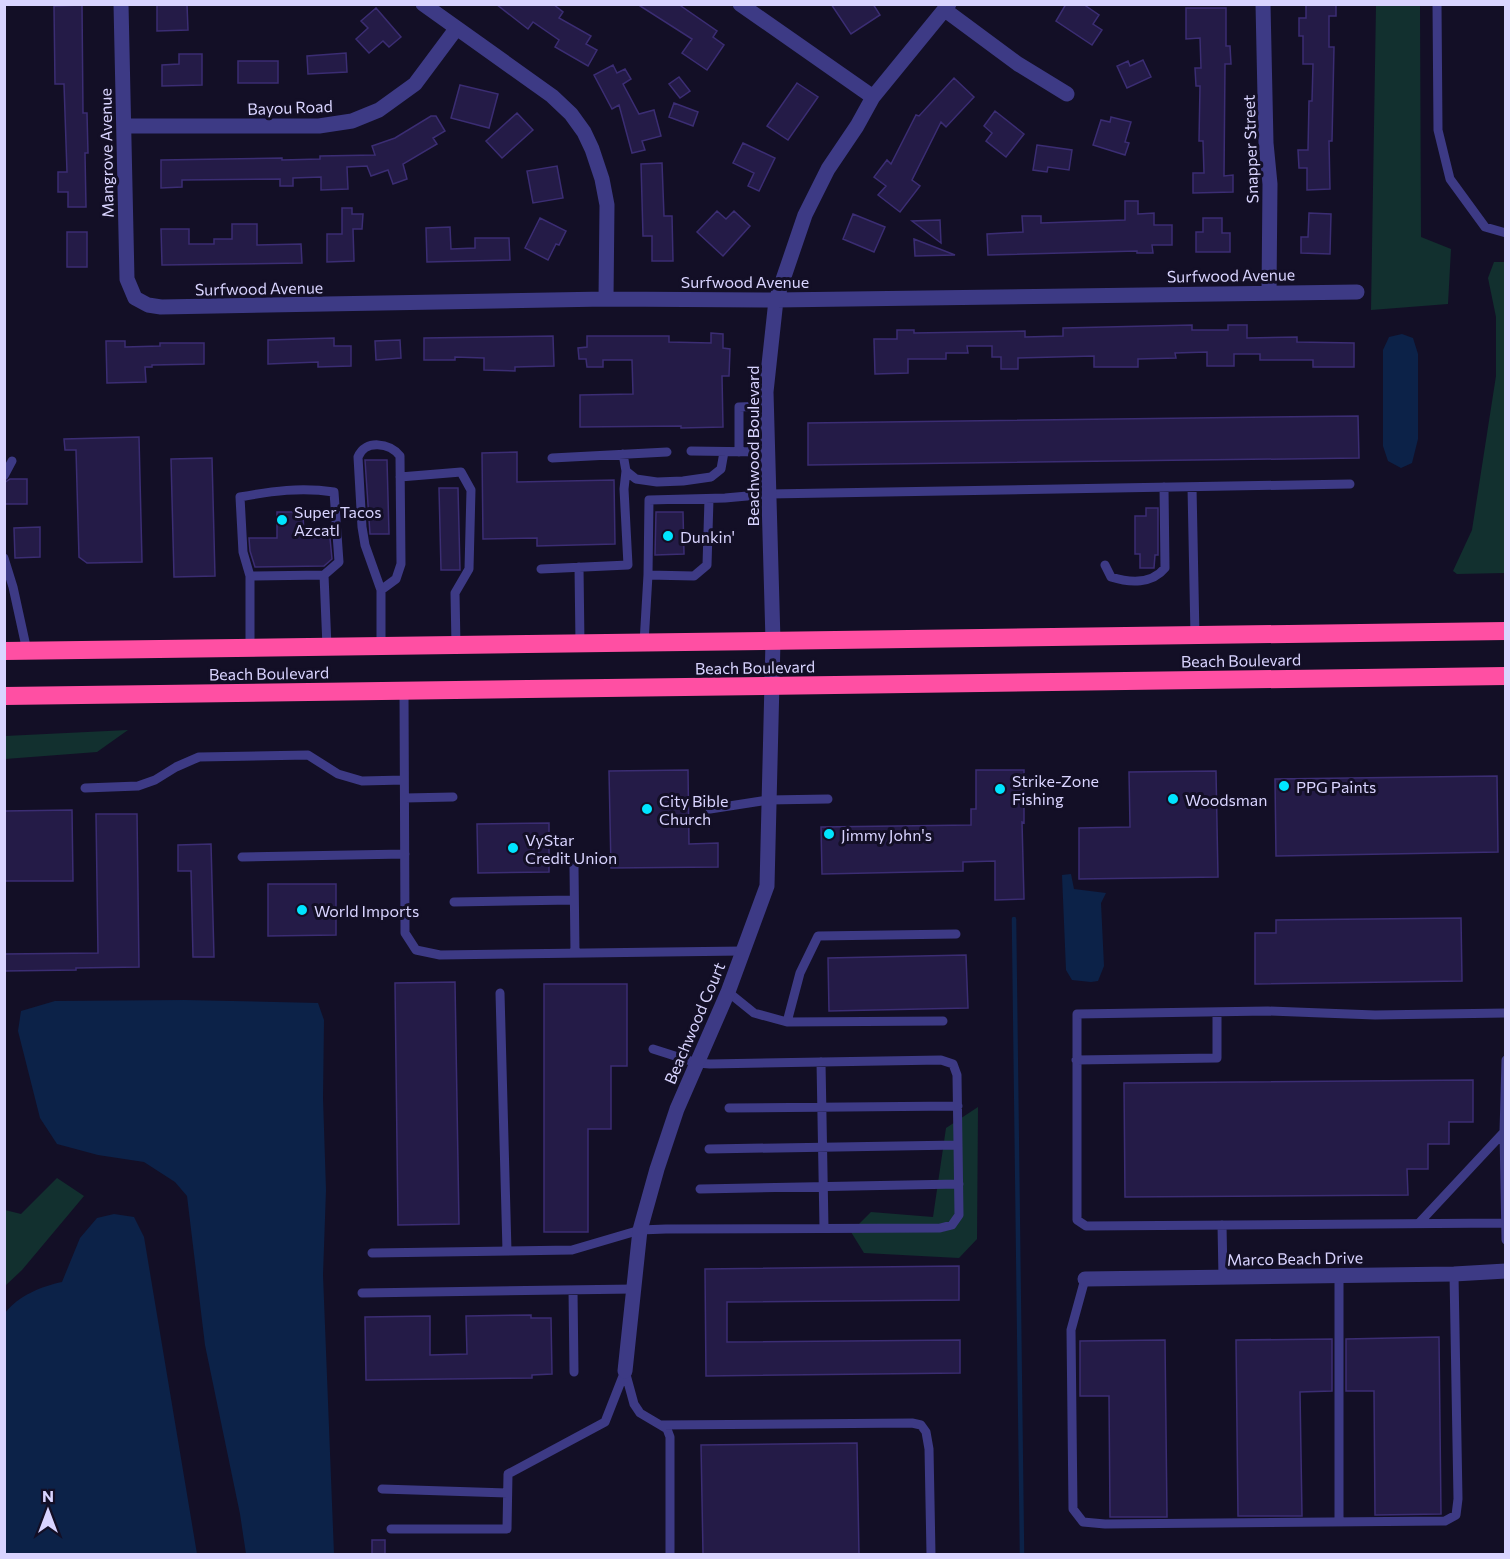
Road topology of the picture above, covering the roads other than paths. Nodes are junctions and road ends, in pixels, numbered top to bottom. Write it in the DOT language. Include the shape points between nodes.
graph roads {
  1 [pos="121,4"];
  2 [pos="423,4"];
  3 [pos="740,4"];
  4 [pos="1263,4"];
  5 [pos="1437,4"];
  6 [pos="947,7"];
  7 [pos="456,29"];
  8 [pos="1067,94"];
  9 [pos="873,97"];
  10 [pos="124,126"];
  11 [pos="1506,233"];
  12 [pos="1269,291"];
  13 [pos="1357,292"];
  14 [pos="135,298"];
  15 [pos="606,299"];
  16 [pos="776,300"];
  17 [pos="767,406"];
  18 [pos="667,452"];
  19 [pos="691,452"];
  20 [pos="724,452"];
  21 [pos="740,452"];
  22 [pos="768,452"];
  23 [pos="623,454"];
  24 [pos="552,458"];
  25 [pos="12,461"];
  26 [pos="626,471"];
  27 [pos="4,476"];
  28 [pos="400,477"];
  29 [pos="1350,484"];
  30 [pos="1164,487"];
  31 [pos="1192,487"];
  32 [pos="769,494"];
  33 [pos="709,499"];
  34 [pos="4,558"];
  35 [pos="1105,565"];
  36 [pos="579,567"];
  37 [pos="542,569"];
  38 [pos="324,575"];
  39 [pos="648,575"];
  40 [pos="250,576"];
  41 [pos="9,587"];
  42 [pos="381,590"];
  43 [pos="1506,631"];
  44 [pos="1195,636"];
  45 [pos="773,642"];
  46 [pos="644,643"];
  47 [pos="580,644"];
  48 [pos="381,646"];
  49 [pos="456,646"];
  50 [pos="327,647"];
  51 [pos="250,648"];
  52 [pos="4,651"];
  53 [pos="27,651"];
  54 [pos="1506,676"];
  55 [pos="771,686"];
  56 [pos="404,691"];
  57 [pos="4,696"];
  58 [pos="404,780"];
  59 [pos="85,788"];
  60 [pos="453,797"];
  61 [pos="405,798"];
  62 [pos="828,799"];
  63 [pos="768,800"];
  64 [pos="710,809"];
  65 [pos="405,854"];
  66 [pos="242,856"];
  67 [pos="574,867"];
  68 [pos="574,900"];
  69 [pos="454,902"];
  70 [pos="956,934"];
  71 [pos="743,951"];
  72 [pos="575,953"];
  73 [pos="500,993"];
  74 [pos="728,993"];
  75 [pos="1217,1012"];
  76 [pos="1506,1013"];
  77 [pos="943,1021"];
  78 [pos="787,1022"];
  79 [pos="653,1049"];
  80 [pos="1076,1060"];
  81 [pos="1506,1060"];
  82 [pos="821,1062"];
  83 [pos="697,1063"];
  84 [pos="958,1106"];
  85 [pos="822,1107"];
  86 [pos="729,1108"];
  87 [pos="1504,1132"];
  88 [pos="958,1145"];
  89 [pos="823,1147"];
  90 [pos="709,1149"];
  91 [pos="958,1184"];
  92 [pos="824,1186"];
  93 [pos="700,1189"];
  94 [pos="1419,1223"];
  95 [pos="1504,1223"];
  96 [pos="1222,1225"];
  97 [pos="824,1228"];
  98 [pos="640,1230"];
  99 [pos="1506,1240"];
  100 [pos="507,1251"];
  101 [pos="372,1253"];
  102 [pos="1506,1271"];
  103 [pos="1454,1274"];
  104 [pos="1340,1276"];
  105 [pos="1223,1277"];
  106 [pos="1085,1279"];
  107 [pos="634,1289"];
  108 [pos="573,1290"];
  109 [pos="362,1293"];
  110 [pos="625,1371"];
  111 [pos="574,1372"];
  112 [pos="661,1425"];
  113 [pos="382,1488"];
  114 [pos="507,1493"];
  115 [pos="1339,1522"];
  116 [pos="391,1529"];
  117 [pos="670,1554"];
  118 [pos="931,1554"];
  1 -- 10 [label="street, Mangrove Avenue"];
  2 -- 7 [label="street"];
  3 -- 9 [label="street"];
  4 -- 12 [label="street, Snapper Street" via="1270,195"];
  5 -- 11 [label="lane" via="1438,130 1450,179 1485,227"];
  6 -- 8 [label="street" via="1018,64"];
  6 -- 9 [label="street, Beachwood Boulevard"];
  7 -- 10 [label="street, Bayou Road" via="415,84 379,110 352,121 319,126"];
  7 -- 15 [label="street" via="552,96 584,132 602,179 607,205"];
  9 -- 16 [label="street, Beachwood Boulevard" via="805,215"];
  10 -- 14 [label="street, Mangrove Avenue" via="127,279"];
  12 -- 13 [label="street, Surfwood Avenue"];
  12 -- 16 [label="street, Surfwood Avenue"];
  14 -- 15 [label="street, Surfwood Avenue" via="161,307"];
  15 -- 16 [label="street, Surfwood Avenue"];
  16 -- 17 [label="street, Beachwood Boulevard"];
  17 -- 21 [label="lane" via="739,407"];
  17 -- 22 [label="street, Beachwood Boulevard"];
  18 -- 23 [label="lane"];
  19 -- 20 [label="lane"];
  20 -- 21 [label="lane"];
  20 -- 26 [label="lane" via="721,469 711,477 657,482 636,479"];
  21 -- 22 [label="lane"];
  22 -- 32 [label="street, Beachwood Boulevard"];
  23 -- 24 [label="lane"];
  23 -- 26 [label="lane"];
  25 -- 27 [label="lane"];
  26 -- 36 [label="lane" via="628,566"];
  28 -- 42 [label="lane" via="401,564 396,579"];
  28 -- 42 [label="lane" via="400,456 394,449 370,446 358,457 365,545"];
  28 -- 49 [label="lane" via="461,472 471,490 469,570 455,593"];
  29 -- 31 [label="lane"];
  30 -- 31 [label="lane"];
  30 -- 32 [label="lane"];
  30 -- 35 [label="lane" via="1165,568 1158,577 1122,581 1111,577"];
  31 -- 44 [label="lane"];
  32 -- 33 [label="lane"];
  32 -- 45 [label="street, Beachwood Boulevard"];
  33 -- 39 [label="lane" via="707,565 694,576"];
  33 -- 39 [label="lane" via="649,500"];
  34 -- 41 [label="lane"];
  36 -- 37 [label="lane"];
  36 -- 47 [label="lane"];
  38 -- 40 [label="lane"];
  38 -- 40 [label="lane" via="339,562 334,492 316,489 277,490 240,497 243,552"];
  38 -- 50 [label="lane"];
  39 -- 46 [label="lane"];
  40 -- 51 [label="lane"];
  41 -- 53 [label="lane"];
  42 -- 48 [label="lane"];
  43 -- 44 [label="highway"];
  44 -- 45 [label="highway"];
  45 -- 46 [label="highway"];
  45 -- 55 [label="street, Beachwood Boulevard"];
  46 -- 47 [label="highway"];
  47 -- 49 [label="highway"];
  48 -- 49 [label="highway"];
  48 -- 50 [label="highway"];
  50 -- 51 [label="highway"];
  51 -- 53 [label="highway"];
  52 -- 53 [label="highway"];
  54 -- 55 [label="highway, Beach Boulevard"];
  55 -- 56 [label="highway, Beach Boulevard"];
  55 -- 63 [label="street, Beachwood Court"];
  56 -- 57 [label="highway, Beach Boulevard"];
  56 -- 58 [label="lane"];
  58 -- 59 [label="lane" via="362,781 338,774 308,755 199,757 138,786"];
  58 -- 61 [label="lane"];
  60 -- 61 [label="lane"];
  61 -- 65 [label="lane"];
  62 -- 63 [label="lane"];
  63 -- 64 [label="lane"];
  63 -- 71 [label="street, Beachwood Court" via="767,886"];
  65 -- 66 [label="lane"];
  65 -- 72 [label="lane" via="405,933 416,950 440,955"];
  67 -- 68 [label="lane"];
  68 -- 69 [label="lane"];
  68 -- 72 [label="lane"];
  70 -- 78 [label="lane" via="818,936 800,973"];
  71 -- 72 [label="lane"];
  71 -- 74 [label="street, Beachwood Court"];
  73 -- 100 [label="lane"];
  74 -- 78 [label="lane" via="754,1013"];
  74 -- 83 [label="street, Beachwood Court"];
  75 -- 76 [label="lane"];
  75 -- 80 [label="lane" via="1077,1014"];
  75 -- 80 [label="lane" via="1217,1058"];
  77 -- 78 [label="lane"];
  79 -- 83 [label="lane"];
  80 -- 96 [label="lane" via="1077,1220 1086,1226"];
  81 -- 87 [label="lane"];
  82 -- 83 [label="lane"];
  82 -- 84 [label="lane" via="941,1060 953,1065 957,1075"];
  82 -- 85 [label="lane"];
  83 -- 98 [label="street, Beachwood Court" via="667,1139"];
  84 -- 85 [label="lane"];
  84 -- 88 [label="lane"];
  85 -- 86 [label="lane"];
  85 -- 89 [label="lane"];
  87 -- 94 [label="lane"];
  87 -- 95 [label="lane"];
  88 -- 89 [label="lane"];
  88 -- 91 [label="lane"];
  89 -- 90 [label="lane"];
  89 -- 92 [label="lane"];
  91 -- 92 [label="lane"];
  91 -- 97 [label="lane" via="959,1215 952,1225"];
  92 -- 93 [label="lane"];
  92 -- 97 [label="lane"];
  94 -- 95 [label="lane"];
  94 -- 96 [label="lane"];
  95 -- 99 [label="lane"];
  96 -- 105 [label="lane"];
  97 -- 98 [label="lane"];
  98 -- 100 [label="lane" via="572,1250"];
  98 -- 107 [label="street, Beachwood Court"];
  100 -- 101 [label="lane"];
  102 -- 103 [label="street, Marco Beach Drive"];
  103 -- 104 [label="street, Marco Beach Drive"];
  103 -- 115 [label="lane" via="1456,1515 1445,1521"];
  104 -- 105 [label="street, Marco Beach Drive"];
  104 -- 115 [label="lane"];
  105 -- 106 [label="street, Marco Beach Drive"];
  106 -- 115 [label="lane" via="1071,1330 1073,1509 1083,1522"];
  107 -- 108 [label="lane"];
  107 -- 110 [label="street, Beachwood Court"];
  108 -- 109 [label="lane"];
  108 -- 111 [label="lane"];
  110 -- 112 [label="lane" via="634,1404 640,1413"];
  110 -- 114 [label="lane" via="605,1422 508,1474"];
  112 -- 117 [label="lane" via="670,1437"];
  112 -- 118 [label="lane" via="921,1425 929,1449"];
  113 -- 114 [label="lane"];
  114 -- 116 [label="lane" via="507,1529"];
}
